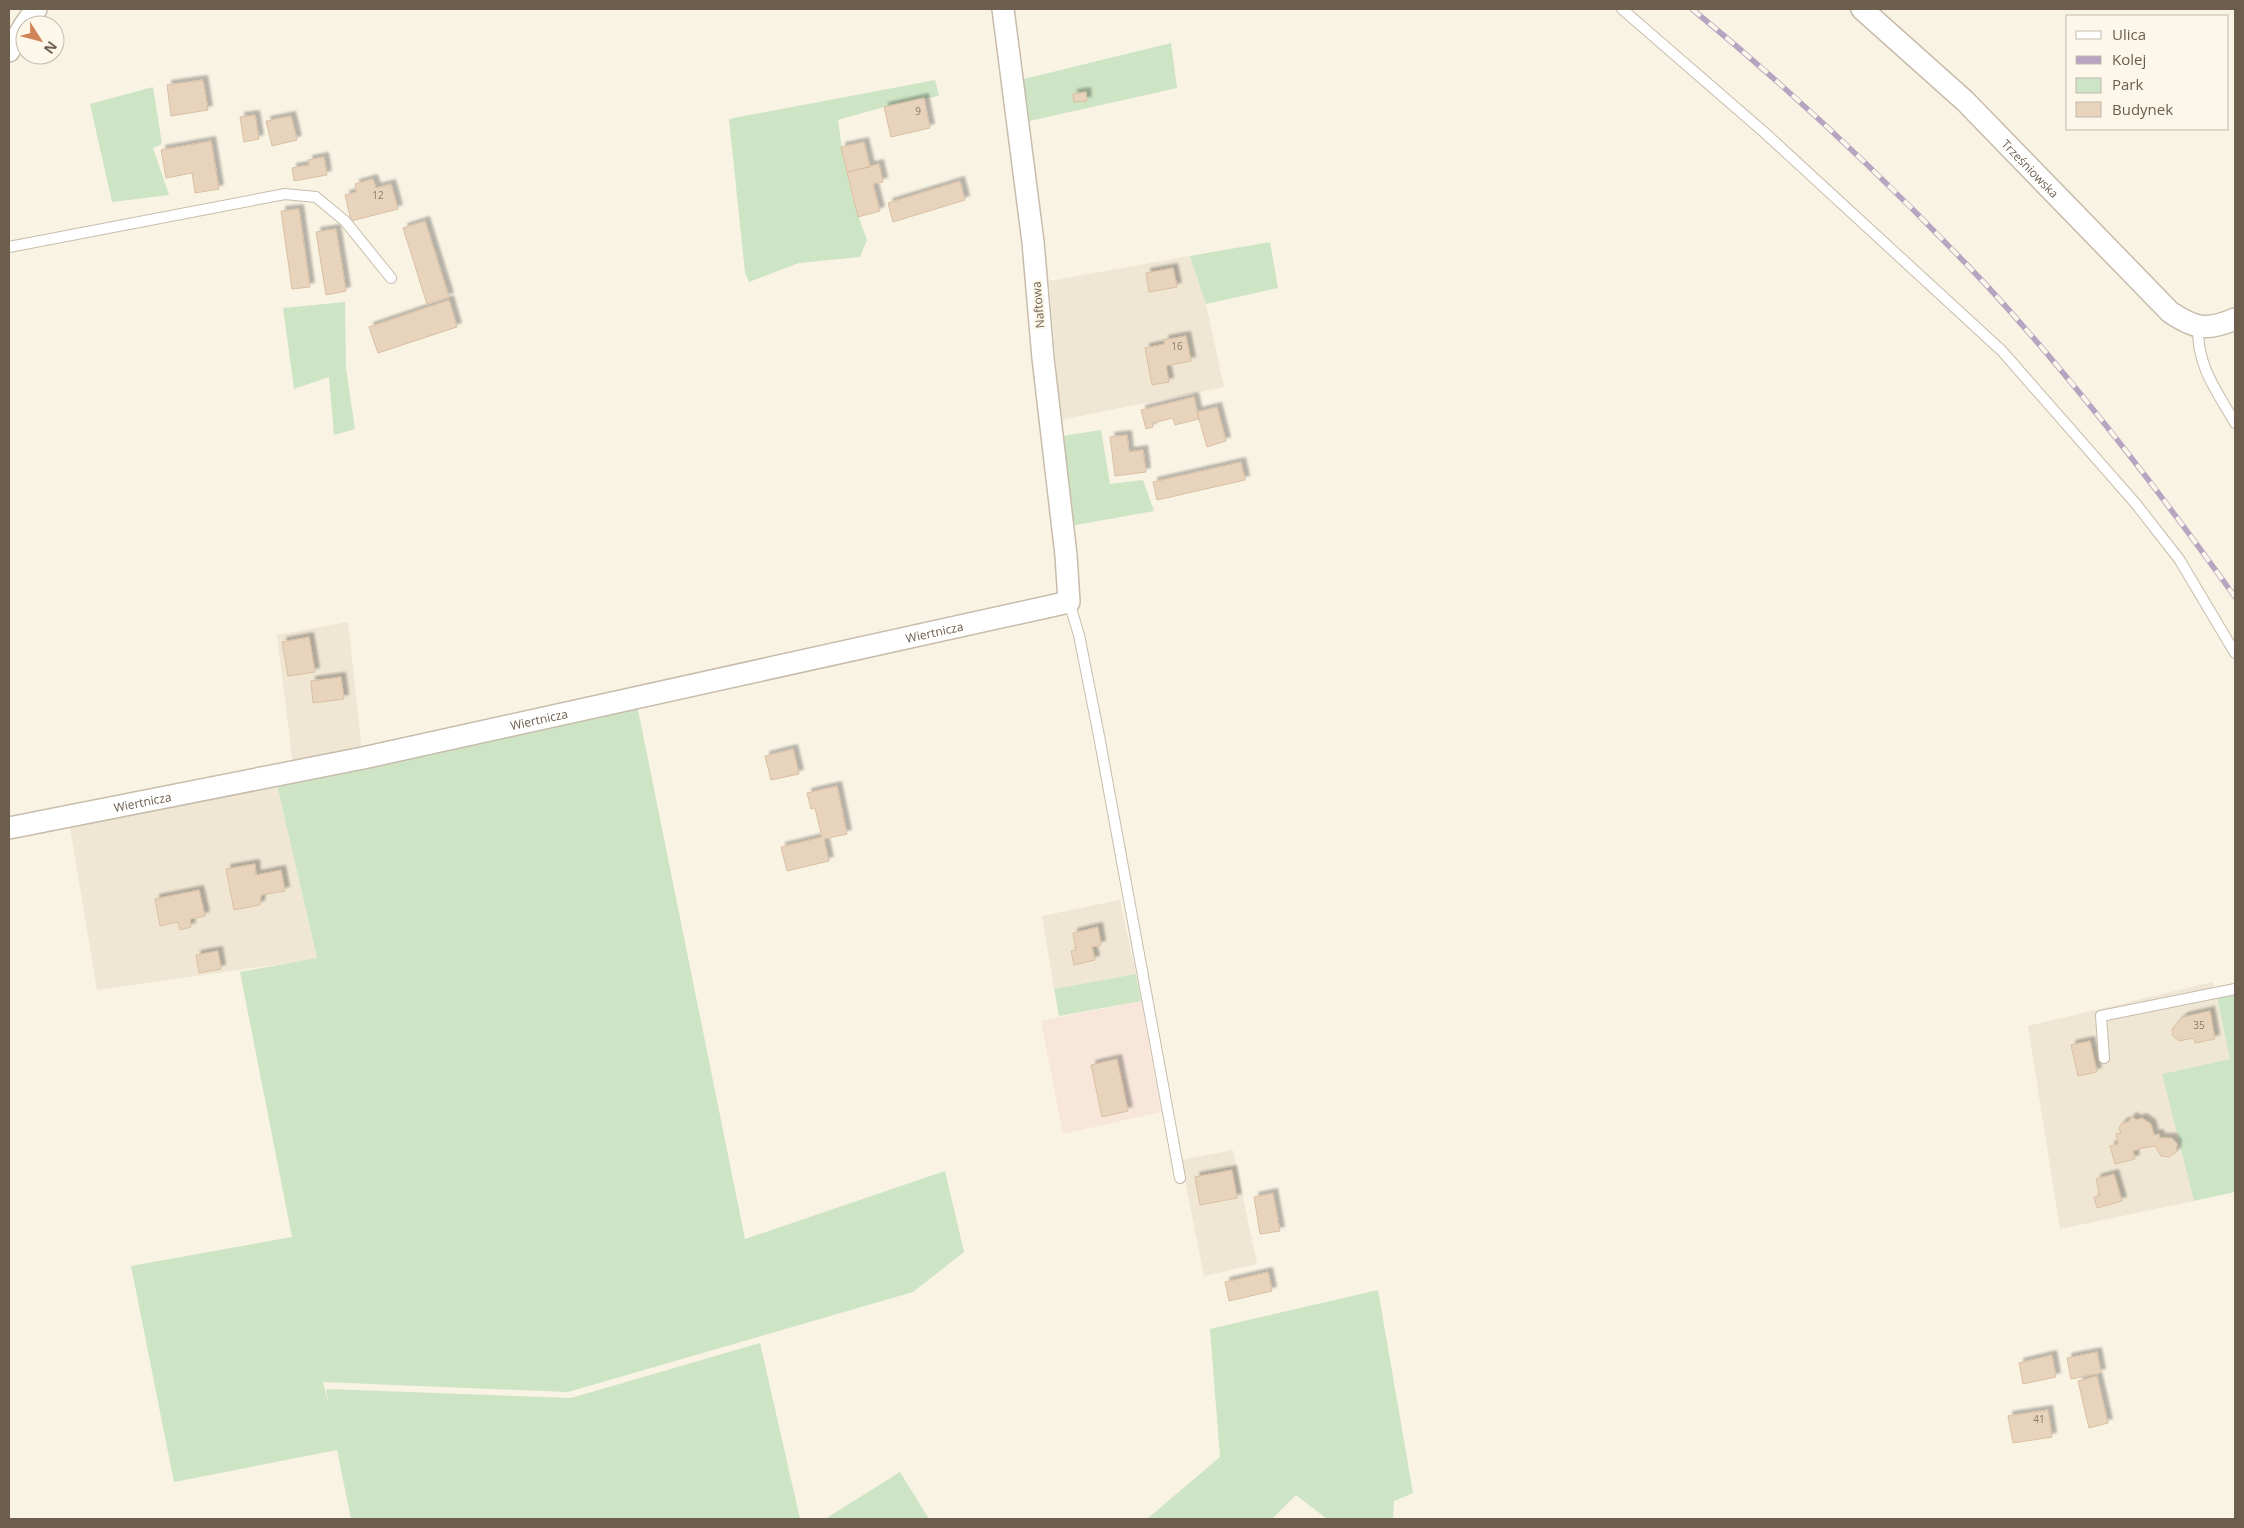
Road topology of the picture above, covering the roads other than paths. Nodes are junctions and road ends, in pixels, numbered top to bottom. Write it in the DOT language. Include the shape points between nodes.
graph roads {
  1 [pos="1003,9"];
  2 [pos="1622,9"];
  3 [pos="1862,9"];
  4 [pos="9,247"];
  5 [pos="391,278"];
  6 [pos="2235,319"];
  7 [pos="2198,327"];
  8 [pos="2235,423"];
  9 [pos="1069,602"];
  10 [pos="2235,653"];
  11 [pos="9,828"];
  12 [pos="2235,989"];
  13 [pos="2104,1058"];
  14 [pos="1180,1178"];
  1 -- 9 [label="street, Naftowa" via="1033,242"];
  2 -- 10 [label="lane" via="1765,133 2002,351 2136,504 2179,559"];
  3 -- 7 [label="street, Trześniowska" via="1965,101 2170,312"];
  4 -- 5 [label="lane" via="285,194 316,197 345,221"];
  6 -- 7 [label="street" via="2212,327"];
  7 -- 8 [label="lane" via="2198,346 2205,372"];
  9 -- 11 [label="street, Wiertnicza" via="363,758"];
  9 -- 14 [label="lane" via="1079,635 1099,736"];
  12 -- 13 [label="lane" via="2101,1016"];
}
